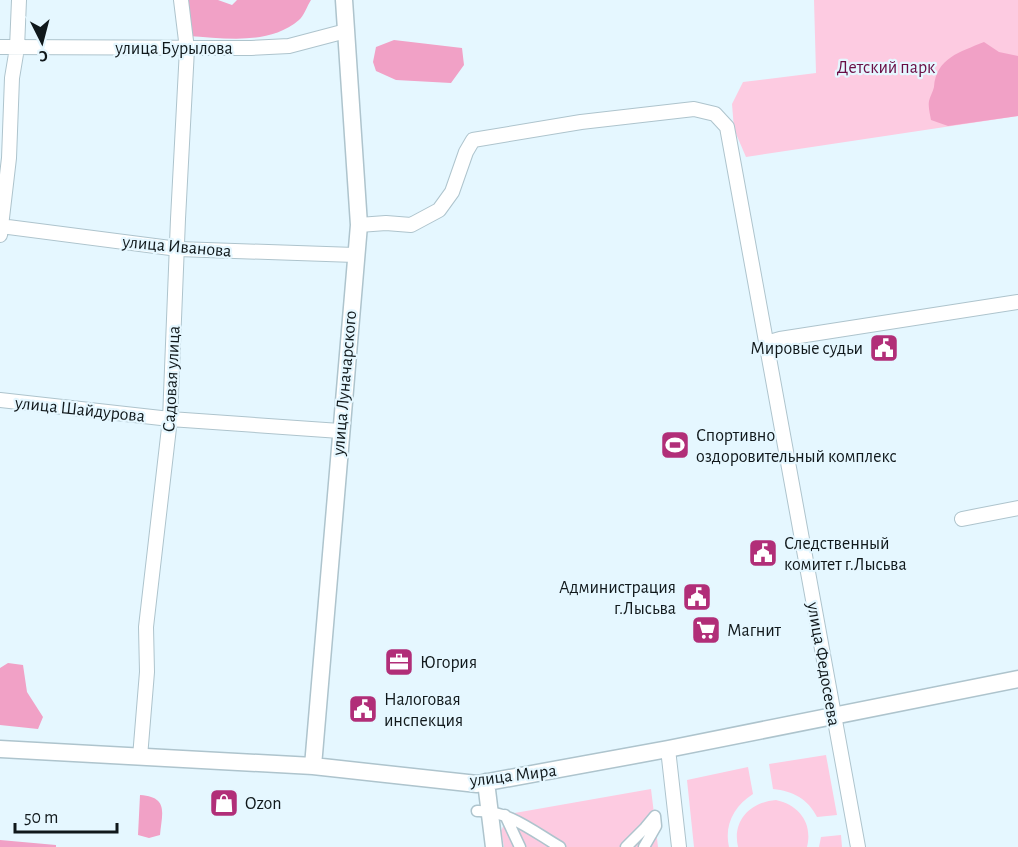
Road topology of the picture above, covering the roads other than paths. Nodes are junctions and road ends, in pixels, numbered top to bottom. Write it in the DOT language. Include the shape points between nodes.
graph roads {
  1 [pos="19,0"];
  2 [pos="181,0"];
  3 [pos="344,0"];
  4 [pos="346,31"];
  5 [pos="0,47"];
  6 [pos="17,48"];
  7 [pos="187,49"];
  8 [pos="358,225"];
  9 [pos="0,229"];
  10 [pos="178,249"];
  11 [pos="355,255"];
  12 [pos="1018,302"];
  13 [pos="766,343"];
  14 [pos="0,400"];
  15 [pos="170,419"];
  16 [pos="340,431"];
  17 [pos="1018,507"];
  18 [pos="962,519"];
  19 [pos="1018,679"];
  20 [pos="834,717"];
  21 [pos="0,749"];
  22 [pos="668,749"];
  23 [pos="140,757"];
  24 [pos="313,766"];
  25 [pos="486,782"];
  26 [pos="490,812"];
  27 [pos="494,847"];
  28 [pos="520,847"];
  29 [pos="560,847"];
  30 [pos="626,847"];
  31 [pos="644,847"];
  32 [pos="679,847"];
  33 [pos="858,847"];
  1 -- 6 [label="street"];
  2 -- 7 [label="street, Садовая улица"];
  3 -- 4 [label="street, улица Луначарского"];
  4 -- 7 [label="street, улица Бурылова" via="289,46"];
  4 -- 8 [label="street, улица Луначарского"];
  5 -- 6 [label="street, улица Бурылова"];
  6 -- 7 [label="street, улица Бурылова"];
  6 -- 9 [label="street"];
  7 -- 10 [label="street, Садовая улица"];
  8 -- 11 [label="street, улица Луначарского"];
  8 -- 13 [label="street, улица Федосеева" via="411,225 439,210 452,192 473,140 694,109 715,114 727,127"];
  9 -- 10 [label="street, улица Иванова"];
  10 -- 11 [label="street, улица Иванова"];
  10 -- 15 [label="street, Садовая улица"];
  11 -- 16 [label="street, улица Луначарского"];
  12 -- 13 [label="street"];
  13 -- 20 [label="street, улица Федосеева"];
  14 -- 15 [label="street, улица Шайдурова"];
  15 -- 16 [label="street, улица Шайдурова"];
  15 -- 23 [label="street, Садовая улица" via="146,627 147,672"];
  16 -- 24 [label="street, улица Луначарского"];
  17 -- 18 [label="street"];
  19 -- 20 [label="street, улица Мира"];
  20 -- 22 [label="street, улица Мира"];
  20 -- 33 [label="street, улица Федосеева"];
  21 -- 23 [label="street, улица Мира"];
  22 -- 25 [label="street, улица Мира"];
  22 -- 32 [label="street"];
  23 -- 24 [label="street, улица Мира"];
  24 -- 25 [label="street, улица Мира"];
  25 -- 26 [label="street"];
  26 -- 27 [label="street"];
  26 -- 28 [label="street"];
  26 -- 29 [label="street"];
  30 -- 31 [label="street" via="655,816 656,826"];
}
